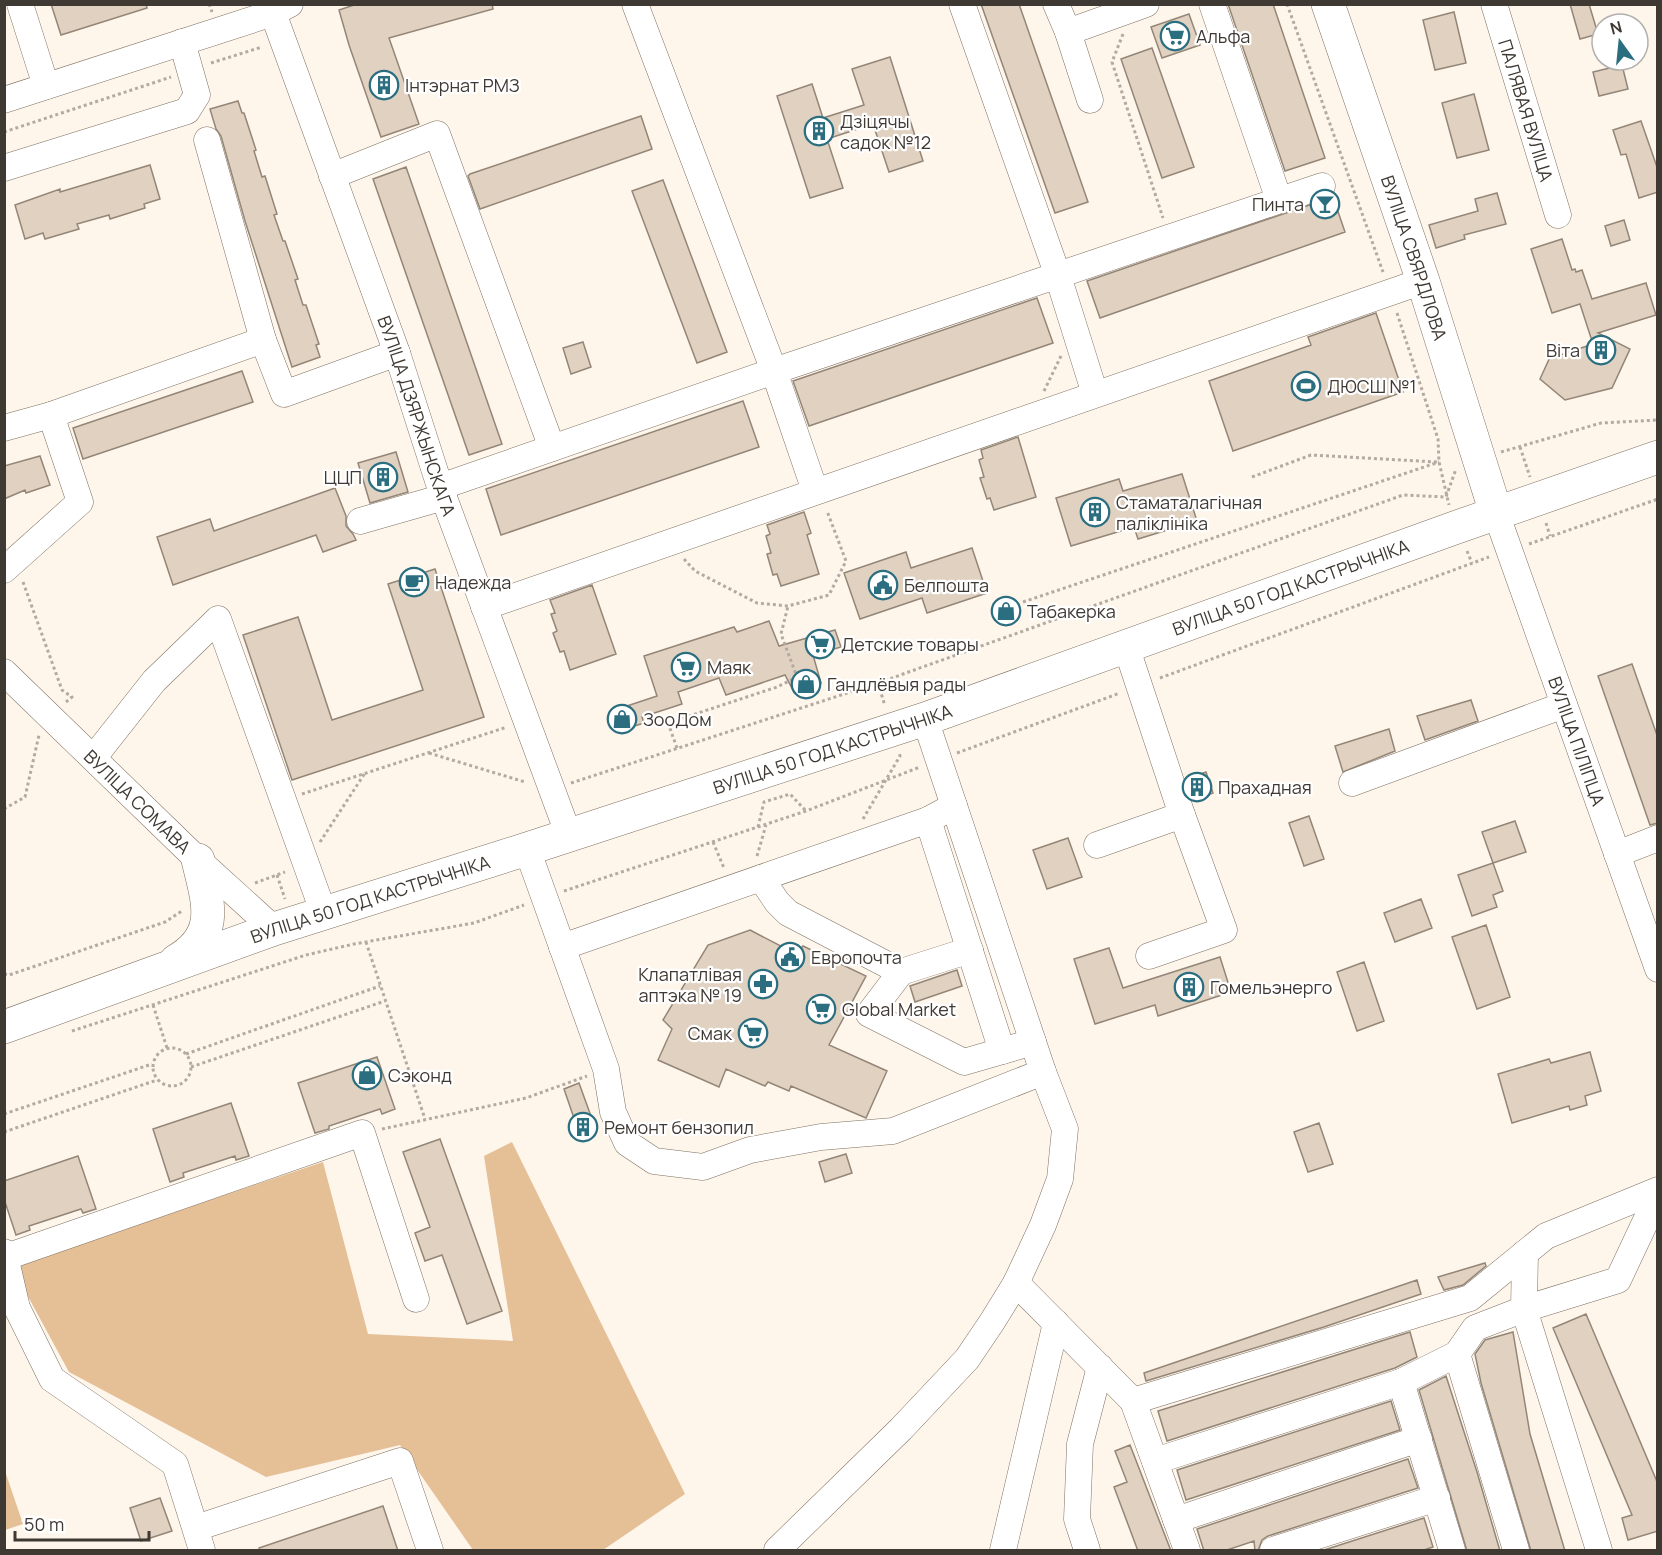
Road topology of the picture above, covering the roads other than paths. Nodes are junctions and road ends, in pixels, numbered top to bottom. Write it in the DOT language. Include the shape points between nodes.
graph roads {
  1 [pos="20,4"];
  2 [pos="635,4"];
  3 [pos="962,4"];
  4 [pos="1056,4"];
  5 [pos="1212,4"];
  6 [pos="1328,4"];
  7 [pos="1494,4"];
  8 [pos="1140,7"];
  9 [pos="281,9"];
  10 [pos="1068,32"];
  11 [pos="182,42"];
  12 [pos="46,86"];
  13 [pos="4,100"];
  14 [pos="1090,100"];
  15 [pos="207,140"];
  16 [pos="4,168"];
  17 [pos="332,176"];
  18 [pos="1322,186"];
  19 [pos="1279,200"];
  20 [pos="1558,215"];
  21 [pos="1058,276"];
  22 [pos="1423,281"];
  23 [pos="262,340"];
  24 [pos="397,353"];
  25 [pos="774,371"];
  26 [pos="1095,394"];
  27 [pos="51,415"];
  28 [pos="4,428"];
  29 [pos="552,448"];
  30 [pos="1658,457"];
  31 [pos="817,491"];
  32 [pos="442,492"];
  33 [pos="1496,513"];
  34 [pos="360,521"];
  35 [pos="10,565"];
  36 [pos="484,607"];
  37 [pos="1126,646"];
  38 [pos="4,672"];
  39 [pos="1564,705"];
  40 [pos="925,719"];
  41 [pos="94,758"];
  42 [pos="1352,783"];
  43 [pos="954,806"];
  44 [pos="1182,815"];
  45 [pos="928,820"];
  46 [pos="569,836"];
  47 [pos="1658,838"];
  48 [pos="1097,845"];
  49 [pos="527,849"];
  50 [pos="1617,854"];
  51 [pos="198,860"];
  52 [pos="762,878"];
  53 [pos="324,914"];
  54 [pos="274,929"];
  55 [pos="562,947"];
  56 [pos="970,950"];
  57 [pos="1149,956"];
  58 [pos="1658,969"];
  59 [pos="155,972"];
  60 [pos="902,972"];
  61 [pos="4,1027"];
  62 [pos="1033,1042"];
  63 [pos="1002,1051"];
  64 [pos="1043,1072"];
  65 [pos="1658,1192"];
  66 [pos="1525,1253"];
  67 [pos="5,1254"];
  68 [pos="1016,1282"];
  69 [pos="1470,1298"];
  70 [pos="416,1299"];
  71 [pos="1524,1309"];
  72 [pos="1056,1323"];
  73 [pos="1475,1328"];
  74 [pos="1457,1354"];
  75 [pos="1100,1367"];
  76 [pos="1401,1382"];
  77 [pos="1133,1401"];
  78 [pos="1419,1439"];
  79 [pos="1155,1461"];
  80 [pos="1437,1498"];
  81 [pos="1176,1520"];
  82 [pos="199,1539"];
  83 [pos="430,1551"];
  84 [pos="777,1551"];
  85 [pos="1003,1551"];
  86 [pos="1087,1551"];
  87 [pos="1187,1551"];
  88 [pos="1273,1551"];
  89 [pos="1452,1551"];
  90 [pos="1516,1551"];
  91 [pos="1599,1551"];
  1 -- 12 [label="street"];
  2 -- 25 [label="street"];
  3 -- 21 [label="street"];
  4 -- 10 [label="street"];
  5 -- 19 [label="street"];
  6 -- 22 [label="main road, ВУЛІЦА СВЯРДЛОВА"];
  7 -- 20 [label="street, ПАЛЯВАЯ ВУЛІЦА"];
  8 -- 10 [label="street"];
  9 -- 11 [label="street"];
  9 -- 17 [label="street, ВУЛІЦА ДЗЯРЖЫНСКАГА" via="282,40"];
  10 -- 14 [label="street"];
  11 -- 12 [label="street"];
  11 -- 16 [label="street" via="197,96 188,111"];
  12 -- 13 [label="street"];
  15 -- 23 [label="street"];
  17 -- 24 [label="street, ВУЛІЦА ДЗЯРЖЫНСКАГА"];
  17 -- 29 [label="street" via="436,134"];
  18 -- 19 [label="street"];
  19 -- 21 [label="street"];
  21 -- 25 [label="street"];
  21 -- 26 [label="street"];
  22 -- 26 [label="street"];
  22 -- 33 [label="main road, ВУЛІЦА СВЯРДЛОВА"];
  23 -- 24 [label="street" via="284,394"];
  23 -- 27 [label="street"];
  24 -- 32 [label="street, ВУЛІЦА ДЗЯРЖЫНСКАГА"];
  25 -- 29 [label="street"];
  25 -- 31 [label="street"];
  26 -- 31 [label="street"];
  27 -- 28 [label="street"];
  27 -- 35 [label="street" via="80,502"];
  29 -- 32 [label="street"];
  30 -- 33 [label="main road, ВУЛІЦА 50 ГОД КАСТРЫЧНІКА"];
  31 -- 36 [label="street"];
  32 -- 34 [label="street"];
  32 -- 36 [label="street, ВУЛІЦА ДЗЯРЖЫНСКАГА"];
  33 -- 37 [label="main road, ВУЛІЦА 50 ГОД КАСТРЫЧНІКА"];
  33 -- 39 [label="street, ВУЛІЦА ПІЛІПЦА"];
  36 -- 46 [label="street, ВУЛІЦА ДЗЯРЖЫНСКАГА"];
  37 -- 40 [label="main road, ВУЛІЦА 50 ГОД КАСТРЫЧНІКА"];
  37 -- 44 [label="street"];
  38 -- 41 [label="street, ВУЛІЦА СОМАВА"];
  39 -- 42 [label="street"];
  39 -- 50 [label="street, ВУЛІЦА ПІЛІПЦА"];
  40 -- 43 [label="street"];
  40 -- 46 [label="main road, ВУЛІЦА 50 ГОД КАСТРЫЧНІКА"];
  41 -- 51 [label="street, ВУЛІЦА СОМАВА"];
  41 -- 53 [label="street" via="154,681 218,619"];
  43 -- 45 [label="street"];
  43 -- 62 [label="street"];
  44 -- 48 [label="street"];
  44 -- 57 [label="street" via="1224,930"];
  45 -- 52 [label="street"];
  45 -- 56 [label="street"];
  46 -- 49 [label="main road, ВУЛІЦА 50 ГОД КАСТРЫЧНІКА"];
  47 -- 50 [label="street"];
  49 -- 53 [label="main road, ВУЛІЦА 50 ГОД КАСТРЫЧНІКА"];
  49 -- 55 [label="street"];
  50 -- 58 [label="street, ВУЛІЦА ПІЛІПЦА"];
  51 -- 54 [label="street, ВУЛІЦА СОМАВА"];
  51 -- 59 [label="main road" via="209,910 207,927 199,943"];
  52 -- 55 [label="street"];
  52 -- 60 [label="street" via="788,913"];
  53 -- 54 [label="main road, ВУЛІЦА 50 ГОД КАСТРЫЧНІКА"];
  54 -- 59 [label="main road, ВУЛІЦА 50 ГОД КАСТРЫЧНІКА"];
  55 -- 64 [label="street" via="606,1069 613,1112 627,1143 654,1161 703,1167 750,1150 821,1137 893,1131"];
  56 -- 60 [label="street"];
  56 -- 63 [label="street"];
  59 -- 61 [label="main road, ВУЛІЦА 50 ГОД КАСТРЫЧНІКА"];
  60 -- 63 [label="street" via="870,1014 964,1062"];
  62 -- 63 [label="street"];
  62 -- 64 [label="street"];
  64 -- 68 [label="street" via="1065,1129 1060,1179"];
  65 -- 66 [label="street" via="1546,1236"];
  65 -- 71 [label="street" via="1618,1280"];
  66 -- 69 [label="street"];
  66 -- 71 [label="street"];
  67 -- 70 [label="street" via="363,1133"];
  67 -- 82 [label="street" via="16,1308 52,1379 175,1464"];
  68 -- 72 [label="street"];
  68 -- 84 [label="street" via="967,1359"];
  69 -- 73 [label="street"];
  69 -- 77 [label="street"];
  71 -- 73 [label="street"];
  71 -- 91 [label="street"];
  72 -- 75 [label="street"];
  72 -- 85 [label="street"];
  73 -- 74 [label="street"];
  74 -- 76 [label="street"];
  74 -- 90 [label="street"];
  75 -- 77 [label="street"];
  75 -- 86 [label="street" via="1080,1444 1077,1519"];
  76 -- 78 [label="street"];
  76 -- 79 [label="street"];
  77 -- 79 [label="street"];
  78 -- 80 [label="street"];
  78 -- 81 [label="street"];
  79 -- 81 [label="street"];
  80 -- 88 [label="street"];
  80 -- 89 [label="street"];
  81 -- 87 [label="street"];
  82 -- 83 [label="street" via="400,1461"];
}
